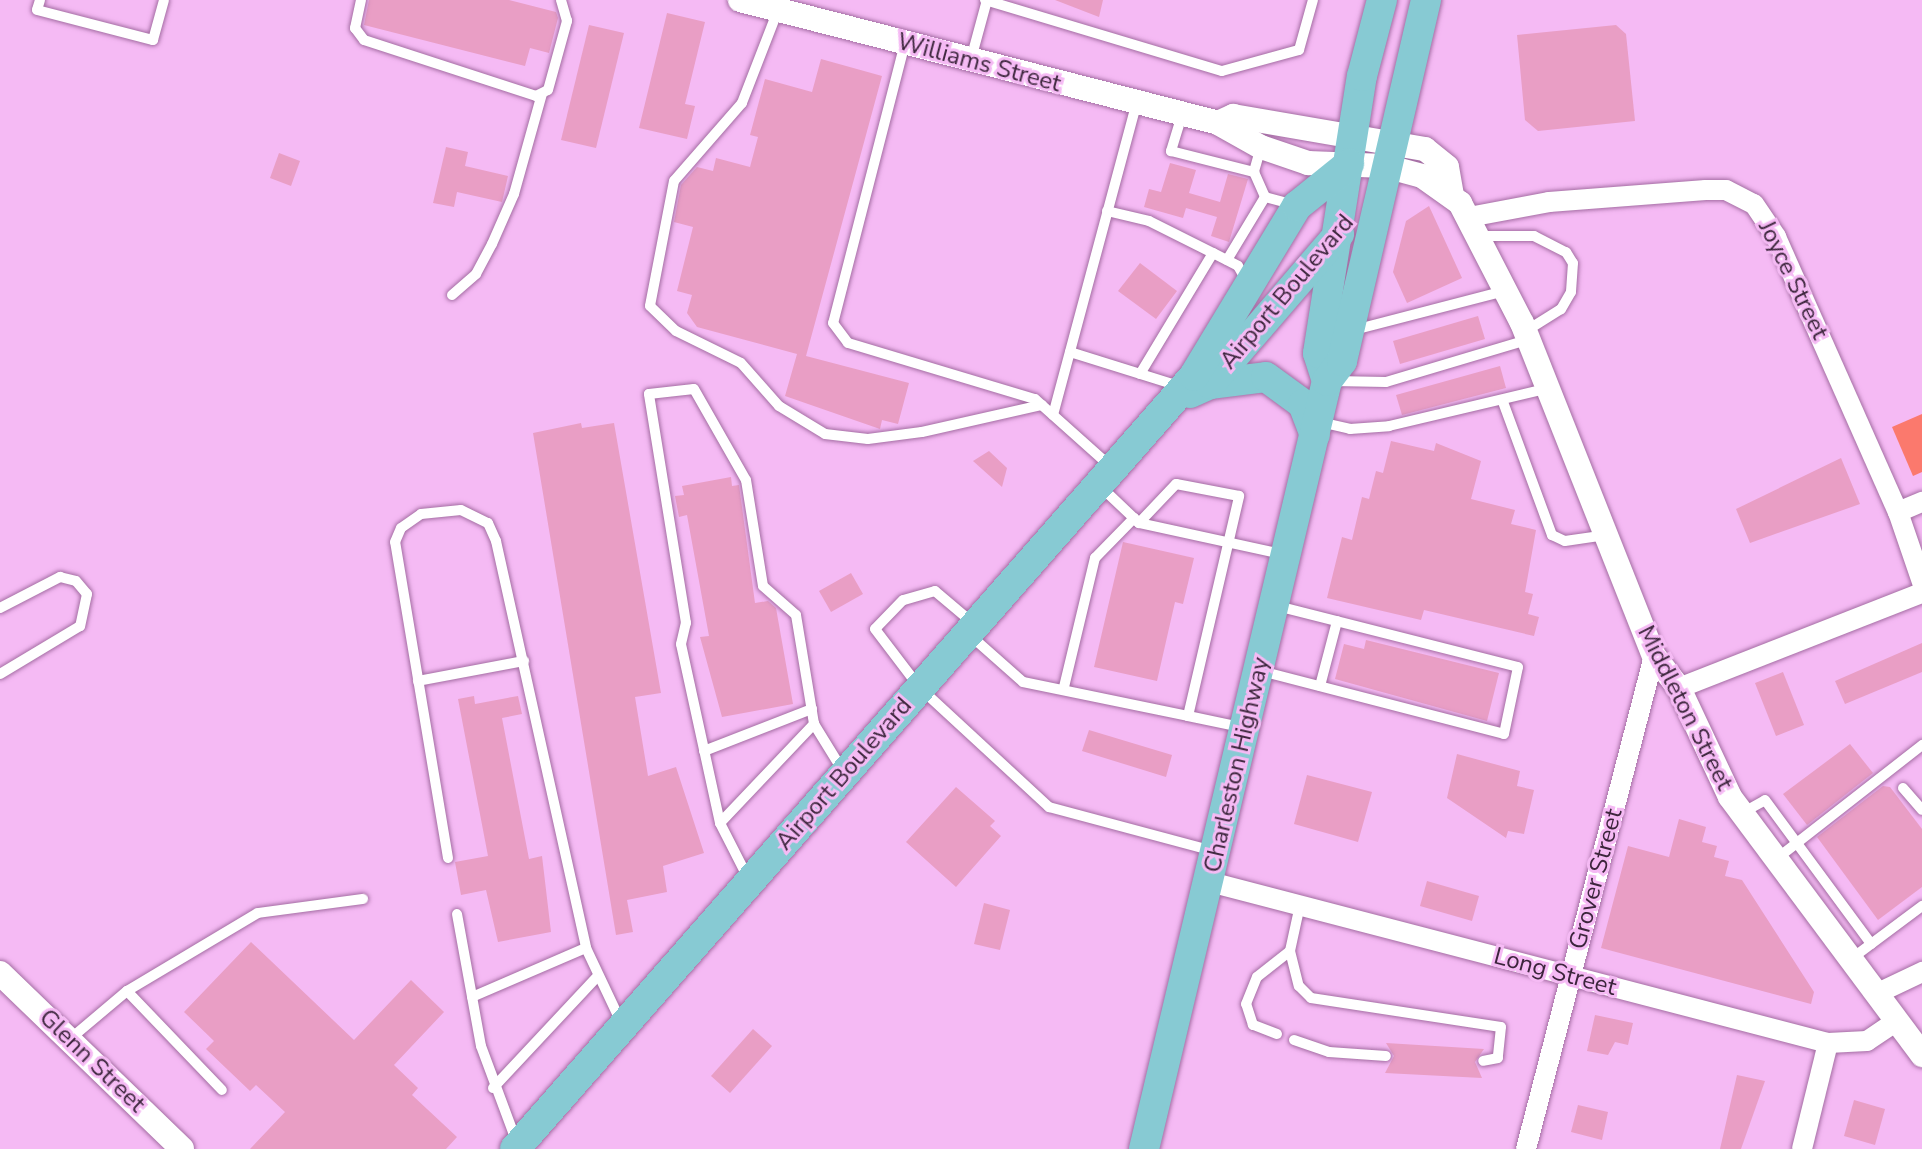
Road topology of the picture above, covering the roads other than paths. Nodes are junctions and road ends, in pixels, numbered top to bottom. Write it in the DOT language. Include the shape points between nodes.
graph roads {
  1 [pos="40,0"];
  2 [pos="164,0"];
  3 [pos="361,0"];
  4 [pos="561,0"];
  5 [pos="987,0"];
  6 [pos="1313,0"];
  7 [pos="1382,0"];
  8 [pos="1426,0"];
  9 [pos="759,4"];
  10 [pos="905,43"];
  11 [pos="970,61"];
  12 [pos="542,94"];
  13 [pos="1136,105"];
  14 [pos="1182,115"];
  15 [pos="1218,123"];
  16 [pos="1261,147"];
  17 [pos="1340,149"];
  18 [pos="1387,154"];
  19 [pos="1254,172"];
  20 [pos="1265,197"];
  21 [pos="1297,206"];
  22 [pos="1107,211"];
  23 [pos="1474,226"];
  24 [pos="1339,233"];
  25 [pos="1213,253"];
  26 [pos="1227,260"];
  27 [pos="1248,284"];
  28 [pos="1508,291"];
  29 [pos="452,295"];
  30 [pos="1348,331"];
  31 [pos="1527,335"];
  32 [pos="1070,352"];
  33 [pos="1140,374"];
  34 [pos="1327,381"];
  35 [pos="1549,387"];
  36 [pos="1189,391"];
  37 [pos="1503,402"];
  38 [pos="1042,405"];
  39 [pos="1053,415"];
  40 [pos="1316,428"];
  41 [pos="1106,477"];
  42 [pos="1922,502"];
  43 [pos="1898,512"];
  44 [pos="1136,520"];
  45 [pos="1608,534"];
  46 [pos="1229,543"];
  47 [pos="1287,555"];
  48 [pos="1922,582"];
  49 [pos="1922,593"];
  50 [pos="1275,605"];
  51 [pos="0,608"];
  52 [pos="1337,621"];
  53 [pos="972,629"];
  54 [pos="1654,656"];
  55 [pos="524,661"];
  56 [pos="1259,670"];
  57 [pos="0,674"];
  58 [pos="418,681"];
  59 [pos="1320,686"];
  60 [pos="1064,687"];
  61 [pos="920,688"];
  62 [pos="1679,688"];
  63 [pos="812,709"];
  64 [pos="1188,716"];
  65 [pos="814,724"];
  66 [pos="1246,729"];
  67 [pos="1922,745"];
  68 [pos="704,751"];
  69 [pos="845,774"];
  70 [pos="1903,788"];
  71 [pos="1922,810"];
  72 [pos="1741,814"];
  73 [pos="720,823"];
  74 [pos="1795,844"];
  75 [pos="1217,852"];
  76 [pos="448,858"];
  77 [pos="1773,861"];
  78 [pos="750,882"];
  79 [pos="1210,882"];
  80 [pos="363,899"];
  81 [pos="1300,905"];
  82 [pos="1922,906"];
  83 [pos="457,914"];
  84 [pos="1871,944"];
  85 [pos="586,948"];
  86 [pos="1290,951"];
  87 [pos="1851,959"];
  88 [pos="1922,972"];
  89 [pos="0,973"];
  90 [pos="1570,976"];
  91 [pos="597,977"];
  92 [pos="127,991"];
  93 [pos="1878,993"];
  94 [pos="472,997"];
  95 [pos="1897,1021"];
  96 [pos="623,1026"];
  97 [pos="1277,1034"];
  98 [pos="70,1039"];
  99 [pos="1294,1040"];
  100 [pos="1828,1043"];
  101 [pos="1922,1055"];
  102 [pos="1386,1056"];
  103 [pos="1483,1061"];
  104 [pos="493,1088"];
  105 [pos="222,1090"];
  106 [pos="516,1147"];
  107 [pos="182,1149"];
  108 [pos="1144,1149"];
  109 [pos="1526,1149"];
  110 [pos="1802,1149"];
  1 -- 2 [label="lane" via="37,10 153,40"];
  3 -- 12 [label="lane" via="355,28 364,40 530,95"];
  4 -- 12 [label="lane" via="567,21"];
  5 -- 6 [label="lane" via="1222,71 1299,50"];
  5 -- 11 [label="lane"];
  7 -- 17 [label="main road, Charleston Highway"];
  8 -- 18 [label="main road, Charleston Highway"];
  9 -- 10 [label="street, Williams Street"];
  9 -- 38 [label="lane" via="742,103 674,181 650,306 676,331 741,363 779,406 825,434 868,439 922,432"];
  10 -- 11 [label="street, Williams Street"];
  10 -- 38 [label="lane" via="833,323 848,343"];
  11 -- 13 [label="street, Williams Street"];
  12 -- 29 [label="lane" via="497,234 476,274"];
  13 -- 14 [label="street, Williams Street"];
  13 -- 22 [label="lane"];
  14 -- 15 [label="street, Williams Street"];
  14 -- 19 [label="lane" via="1171,151"];
  15 -- 16 [label="street, Williams Street"];
  15 -- 17 [label="street, Williams Street" via="1233,116"];
  16 -- 17 [label="street, Williams Street"];
  16 -- 19 [label="lane"];
  17 -- 18 [label="street, Middleton Street"];
  17 -- 21 [label="main road, Airport Boulevard"];
  17 -- 24 [label="main road, Charleston Highway"];
  18 -- 23 [label="street, Middleton Street" via="1425,149 1447,167 1452,195"];
  18 -- 24 [label="main road, Airport Boulevard"];
  18 -- 30 [label="main road, Charleston Highway"];
  19 -- 20 [label="lane"];
  20 -- 21 [label="lane"];
  20 -- 26 [label="lane"];
  21 -- 27 [label="main road, Airport Boulevard"];
  22 -- 25 [label="lane" via="1149,221"];
  22 -- 32 [label="lane"];
  23 -- 28 [label="street, Middleton Street"];
  23 -- 31 [label="lane" via="1534,236 1566,252 1573,263 1571,292 1561,309"];
  23 -- 43 [label="street, Joyce Street" via="1549,202 1726,190 1754,204 1776,237"];
  24 -- 34 [label="main road, Charleston Highway" via="1318,353"];
  24 -- 36 [label="main road, Airport Boulevard"];
  25 -- 26 [label="lane"];
  25 -- 33 [label="lane"];
  26 -- 27 [label="lane"];
  27 -- 36 [label="main road, Airport Boulevard"];
  28 -- 30 [label="lane"];
  28 -- 31 [label="street, Middleton Street"];
  30 -- 34 [label="main road, Charleston Highway" via="1342,361"];
  31 -- 34 [label="lane" via="1386,382"];
  31 -- 35 [label="street, Middleton Street"];
  32 -- 33 [label="lane"];
  32 -- 39 [label="lane"];
  33 -- 36 [label="lane"];
  34 -- 40 [label="main road, Charleston Highway"];
  35 -- 37 [label="lane"];
  35 -- 45 [label="street, Middleton Street"];
  36 -- 40 [label="main road" via="1266,377 1303,404"];
  36 -- 41 [label="main road, Airport Boulevard"];
  37 -- 40 [label="lane" via="1389,426"];
  37 -- 45 [label="lane" via="1552,535 1565,541"];
  38 -- 39 [label="lane"];
  39 -- 41 [label="lane"];
  40 -- 47 [label="main road, Charleston Highway"];
  41 -- 44 [label="lane"];
  41 -- 53 [label="main road, Airport Boulevard"];
  42 -- 43 [label="street"];
  43 -- 48 [label="street, Joyce Street"];
  44 -- 46 [label="lane"];
  44 -- 46 [label="lane" via="1185,482 1239,496"];
  44 -- 60 [label="lane" via="1095,558"];
  45 -- 54 [label="street, Middleton Street"];
  46 -- 47 [label="lane"];
  46 -- 64 [label="lane"];
  47 -- 50 [label="main road, Charleston Highway"];
  49 -- 62 [label="street"];
  50 -- 52 [label="lane"];
  50 -- 56 [label="main road, Charleston Highway"];
  51 -- 57 [label="lane" via="60,577 76,581 87,594 80,626"];
  52 -- 59 [label="lane"];
  52 -- 59 [label="lane" via="1518,667 1504,734"];
  53 -- 60 [label="lane" via="1023,682"];
  53 -- 61 [label="main road, Airport Boulevard"];
  53 -- 61 [label="lane" via="935,591 903,600 877,623 875,635"];
  54 -- 62 [label="street, Middleton Street"];
  54 -- 90 [label="street, Grover Street"];
  55 -- 58 [label="lane"];
  55 -- 58 [label="lane" via="488,523 461,510 421,514 401,528 395,542"];
  55 -- 85 [label="lane"];
  56 -- 59 [label="lane"];
  56 -- 66 [label="main road, Charleston Highway"];
  58 -- 76 [label="lane"];
  60 -- 64 [label="lane"];
  61 -- 69 [label="main road, Airport Boulevard"];
  61 -- 75 [label="lane" via="1049,807"];
  62 -- 72 [label="street, Middleton Street"];
  63 -- 65 [label="lane"];
  63 -- 68 [label="lane"];
  63 -- 68 [label="lane" via="796,615 763,586 746,480 694,389 649,394 686,623 681,644"];
  64 -- 66 [label="lane"];
  65 -- 69 [label="lane"];
  65 -- 73 [label="lane"];
  66 -- 75 [label="main road, Charleston Highway"];
  67 -- 74 [label="lane"];
  68 -- 73 [label="lane"];
  69 -- 78 [label="main road, Airport Boulevard"];
  70 -- 71 [label="lane"];
  72 -- 74 [label="lane" via="1765,800"];
  72 -- 77 [label="street, Middleton Street"];
  73 -- 78 [label="lane"];
  74 -- 77 [label="lane"];
  74 -- 84 [label="lane"];
  75 -- 79 [label="main road, Charleston Highway"];
  77 -- 87 [label="street, Middleton Street"];
  78 -- 96 [label="main road, Airport Boulevard"];
  79 -- 81 [label="street, Long Street"];
  79 -- 108 [label="main road, Charleston Highway"];
  80 -- 92 [label="lane" via="258,913"];
  81 -- 86 [label="lane"];
  81 -- 90 [label="street, Long Street"];
  82 -- 84 [label="lane"];
  83 -- 94 [label="lane"];
  84 -- 87 [label="lane"];
  85 -- 91 [label="lane"];
  85 -- 94 [label="lane"];
  86 -- 97 [label="lane" via="1257,977 1246,1004 1253,1025"];
  86 -- 103 [label="lane" via="1299,986 1325,1004 1501,1027 1498,1058"];
  87 -- 93 [label="street, Middleton Street"];
  88 -- 93 [label="street"];
  89 -- 98 [label="street, Glenn Street"];
  90 -- 100 [label="street, Long Street"];
  90 -- 109 [label="street, Grover Street"];
  91 -- 96 [label="lane"];
  91 -- 104 [label="lane"];
  92 -- 98 [label="lane"];
  92 -- 105 [label="lane"];
  93 -- 95 [label="street, Middleton Street"];
  94 -- 104 [label="lane"];
  95 -- 100 [label="street, Long Street" via="1867,1041"];
  95 -- 101 [label="street, Middleton Street"];
  96 -- 106 [label="main road, Airport Boulevard"];
  98 -- 107 [label="street, Glenn Street"];
  99 -- 102 [label="lane" via="1329,1052"];
  100 -- 110 [label="street"];
  104 -- 106 [label="lane"];
}
